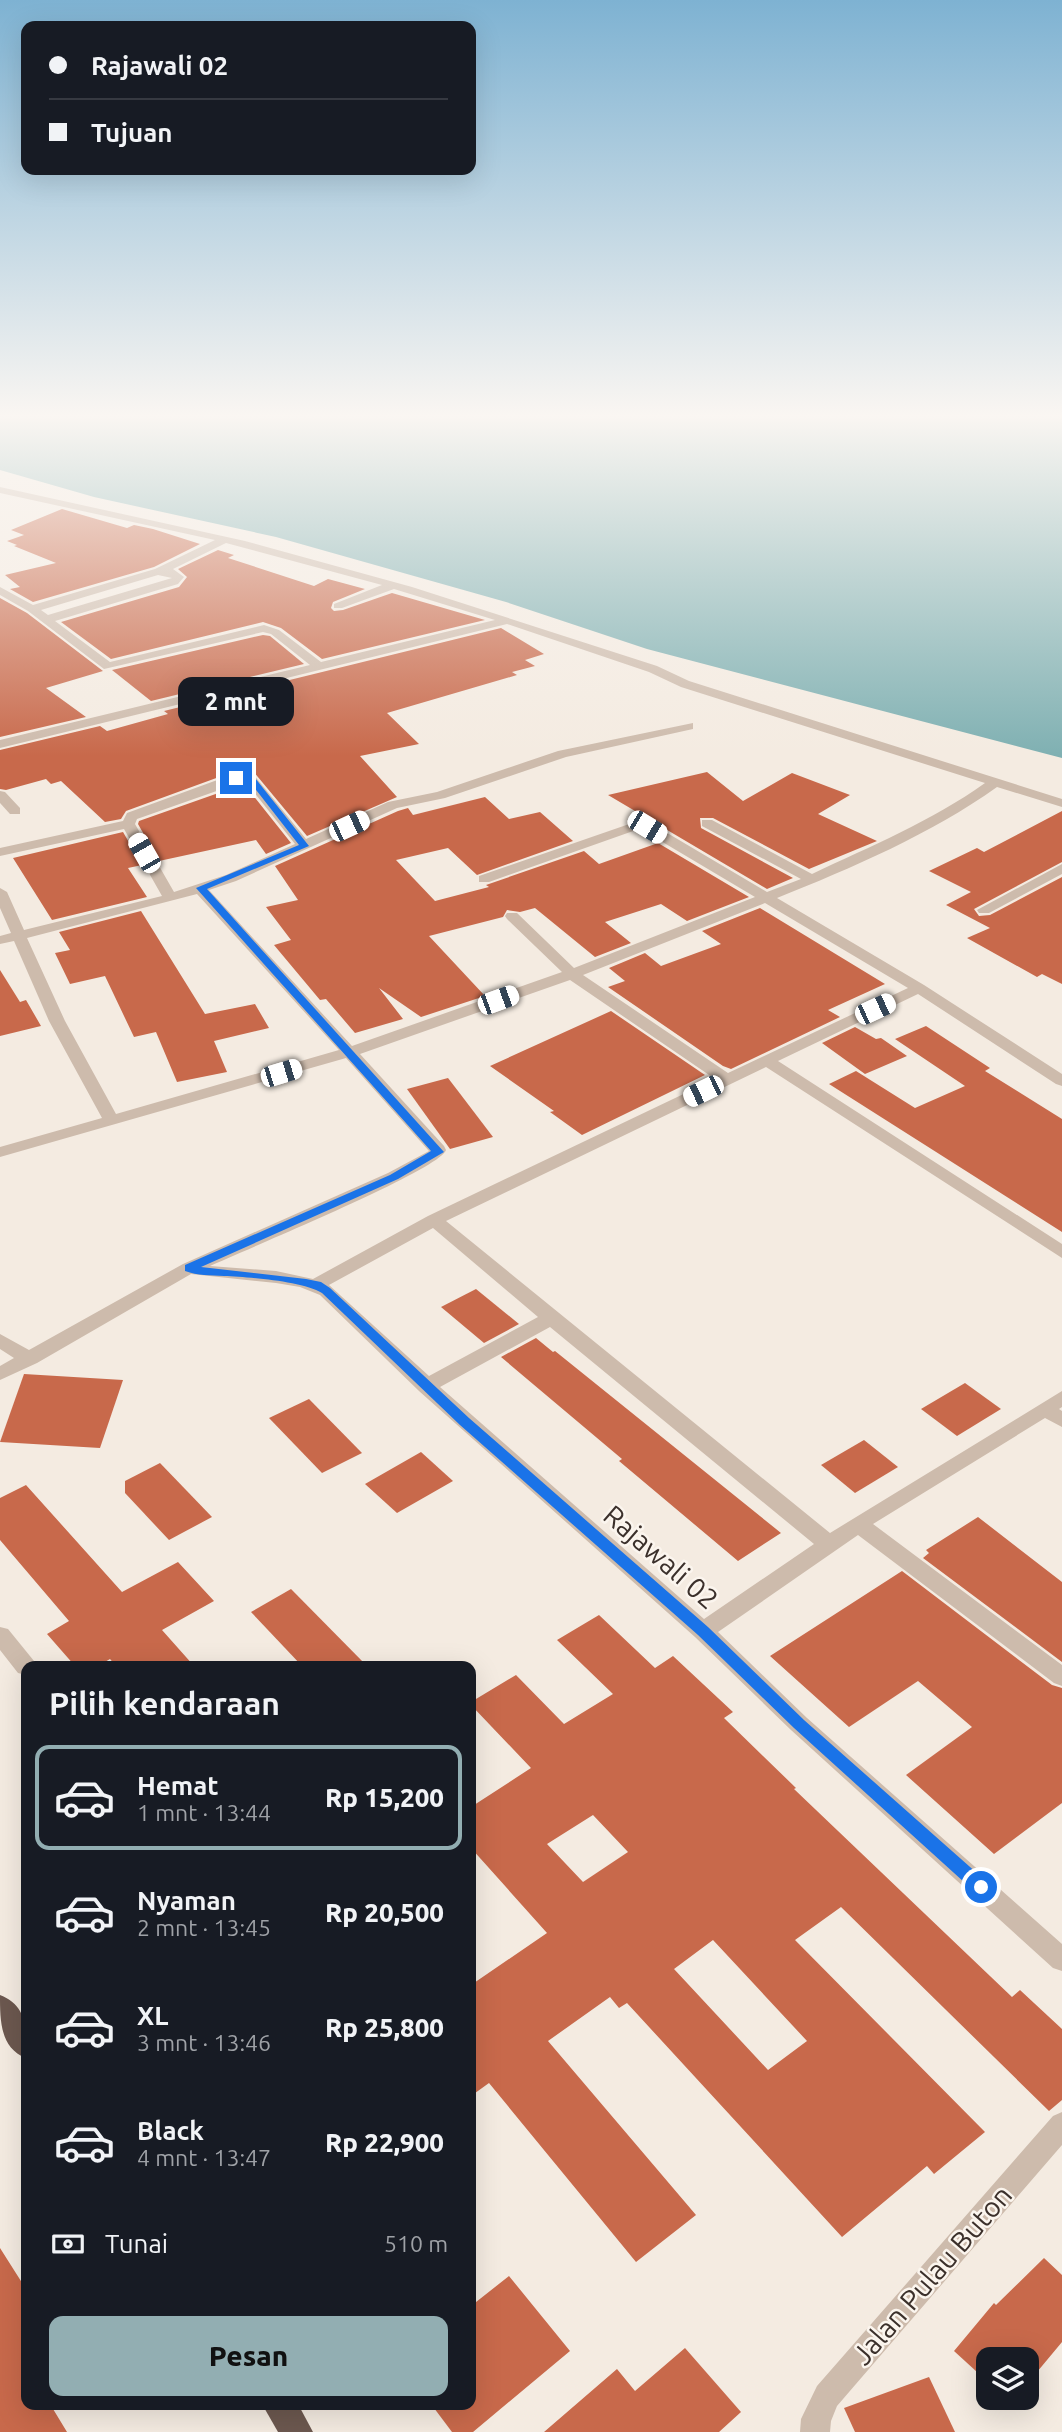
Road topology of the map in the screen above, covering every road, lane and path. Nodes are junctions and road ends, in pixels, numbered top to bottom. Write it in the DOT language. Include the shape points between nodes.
graph roads {
  1 [pos="177,529"];
  2 [pos="224,540"];
  3 [pos="157,572"];
  4 [pos="393,584"];
  5 [pos="0,590"];
  6 [pos="338,606"];
  7 [pos="32,609"];
  8 [pos="44,620"];
  9 [pos="508,620"];
  10 [pos="319,666"];
  11 [pos="689,726"];
  12 [pos="0,744"];
  13 [pos="994,783"];
  14 [pos="0,795"];
  15 [pos="1062,803"];
  16 [pos="15,811"];
  17 [pos="707,823"];
  18 [pos="128,824"];
  19 [pos="304,846"];
  20 [pos="0,852"];
  21 [pos="1062,869"];
  22 [pos="484,879"];
  23 [pos="813,879"];
  24 [pos="201,888"];
  25 [pos="0,892"];
  26 [pos="170,898"];
  27 [pos="766,898"];
  28 [pos="984,910"];
  29 [pos="512,916"];
  30 [pos="17,936"];
  31 [pos="0,940"];
  32 [pos="572,974"];
  33 [pos="919,988"];
  34 [pos="350,1052"];
  35 [pos="765,1060"];
  36 [pos="727,1080"];
  37 [pos="1062,1080"];
  38 [pos="111,1119"];
  39 [pos="0,1153"];
  40 [pos="434,1220"];
  41 [pos="1062,1252"];
  42 [pos="190,1268"];
  43 [pos="317,1285"];
  44 [pos="551,1318"];
  45 [pos="0,1340"];
  46 [pos="30,1359"];
  47 [pos="0,1374"];
  48 [pos="426,1386"];
  49 [pos="1057,1409"];
  50 [pos="858,1524"];
  51 [pos="829,1544"];
  52 [pos="703,1631"];
  53 [pos="0,1635"];
  54 [pos="21,1661"];
  55 [pos="1062,1677"];
  56 [pos="1062,1959"];
  57 [pos="0,2008"];
  58 [pos="21,2038"];
  59 [pos="1062,2125"];
  60 [pos="282,2410"];
  61 [pos="297,2432"];
  62 [pos="815,2432"];
  1 -- 2 [label="street"];
  2 -- 3 [label="street"];
  2 -- 4 [label="street"];
  3 -- 7 [label="street"];
  3 -- 8 [label="street" via="171,572 178,579"];
  4 -- 6 [label="street"];
  4 -- 9 [label="street"];
  5 -- 7 [label="street"];
  7 -- 8 [label="street"];
  8 -- 10 [label="street" via="108,666 264,628"];
  9 -- 10 [label="street"];
  9 -- 13 [label="street" via="685,684"];
  10 -- 12 [label="street"];
  11 -- 19 [label="street" via="563,754 440,795 393,805"];
  13 -- 15 [label="street"];
  13 -- 23 [label="street" via="934,821"];
  14 -- 16 [label="street"];
  17 -- 23 [label="street"];
  18 -- 19 [label="street" via="132,816 236,778 248,778"];
  18 -- 20 [label="street"];
  18 -- 26 [label="street"];
  19 -- 24 [label="street"];
  21 -- 28 [label="street"];
  22 -- 27 [label="street" via="642,826"];
  23 -- 27 [label="street"];
  24 -- 26 [label="street"];
  24 -- 34 [label="street"];
  25 -- 30 [label="street"];
  26 -- 30 [label="street"];
  27 -- 32 [label="street"];
  27 -- 33 [label="street"];
  29 -- 32 [label="street"];
  30 -- 31 [label="street"];
  30 -- 38 [label="street"];
  32 -- 34 [label="street"];
  32 -- 36 [label="street"];
  33 -- 35 [label="street"];
  33 -- 37 [label="street"];
  34 -- 38 [label="street"];
  34 -- 42 [label="street" via="437,1154"];
  35 -- 36 [label="street"];
  35 -- 41 [label="street"];
  36 -- 40 [label="street"];
  38 -- 39 [label="street"];
  40 -- 43 [label="street"];
  40 -- 44 [label="street"];
  42 -- 43 [label="street"];
  42 -- 46 [label="street"];
  43 -- 48 [label="street, Rajawali 02"];
  44 -- 48 [label="street"];
  44 -- 51 [label="street"];
  45 -- 46 [label="street"];
  46 -- 47 [label="street"];
  48 -- 52 [label="street, Rajawali 02"];
  49 -- 50 [label="street"];
  50 -- 51 [label="street"];
  50 -- 55 [label="street"];
  51 -- 52 [label="street"];
  52 -- 56 [label="street, Rajawali 02" via="799,1724"];
  53 -- 54 [label="street"];
  57 -- 58 [label="highway"];
  59 -- 62 [label="street, Jalan Pulau Buton" via="827,2396"];
  60 -- 61 [label="highway"];
}
